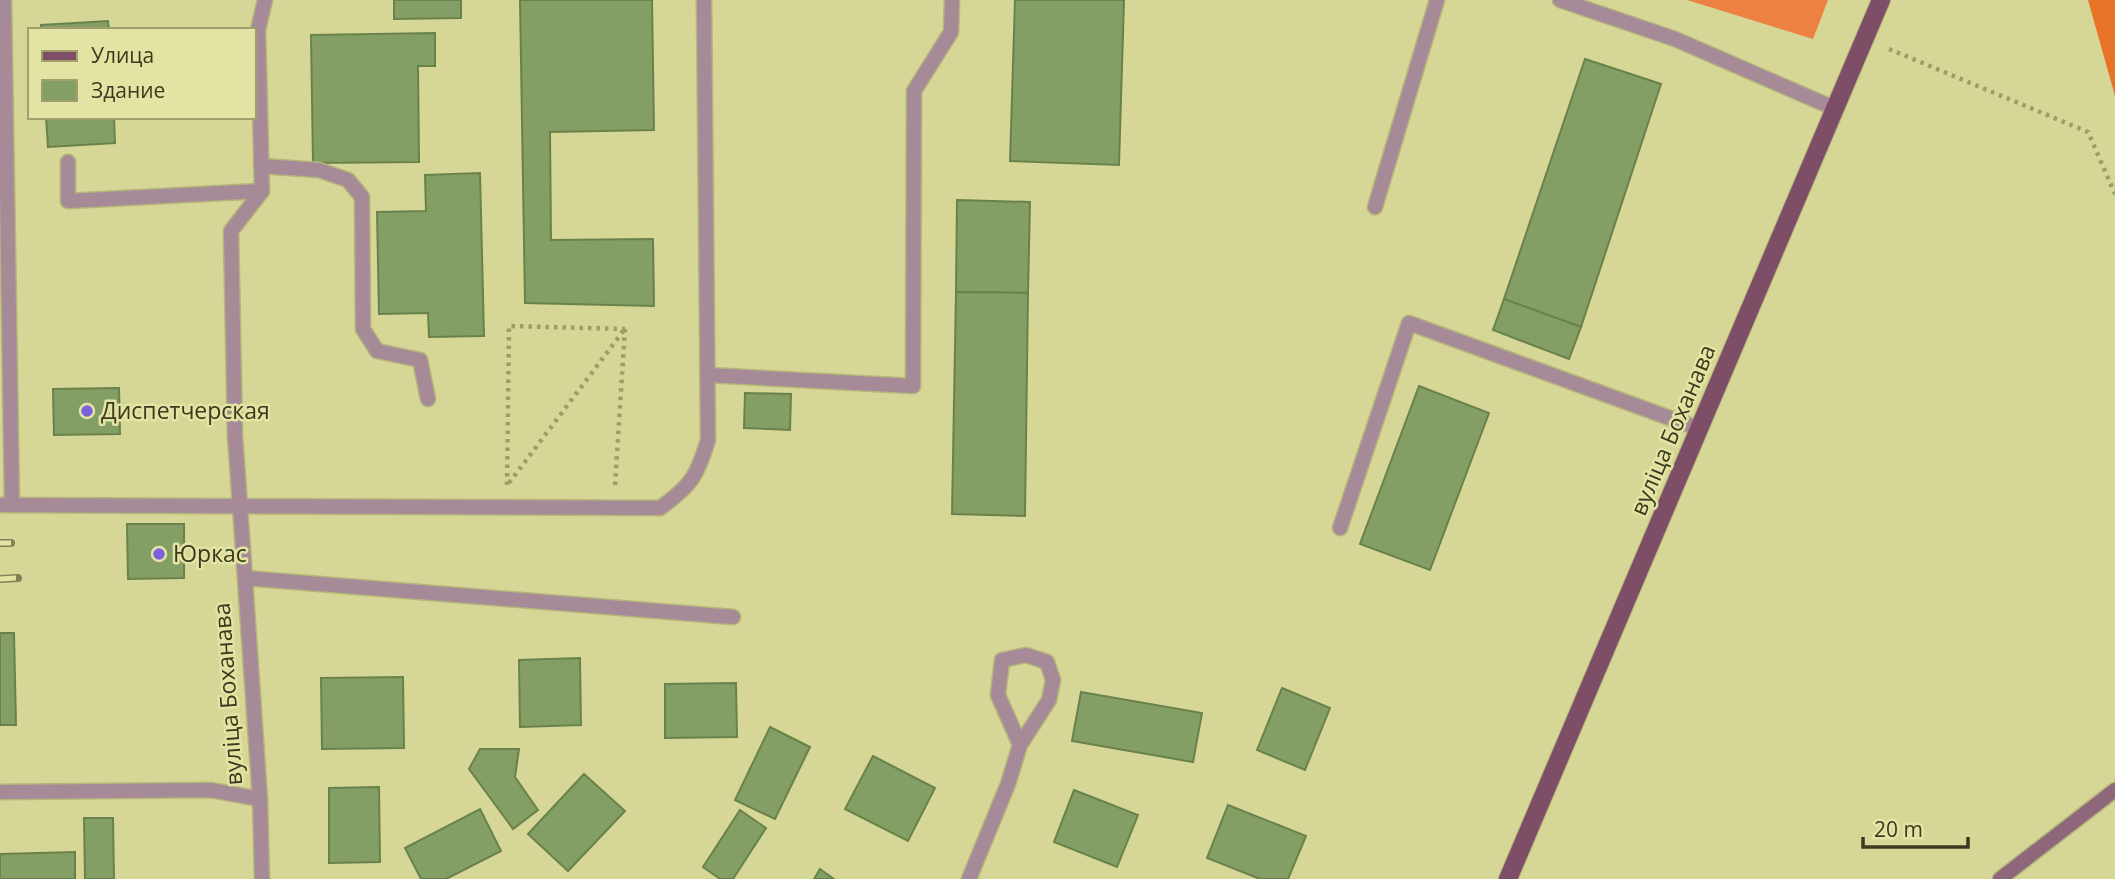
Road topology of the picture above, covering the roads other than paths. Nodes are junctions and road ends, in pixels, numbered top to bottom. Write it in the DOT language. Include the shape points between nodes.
graph roads {
  1 [pos="4,0"];
  2 [pos="265,0"];
  3 [pos="704,0"];
  4 [pos="952,0"];
  5 [pos="1437,0"];
  6 [pos="1560,0"];
  7 [pos="1881,0"];
  8 [pos="1836,109"];
  9 [pos="68,162"];
  10 [pos="261,166"];
  11 [pos="262,191"];
  12 [pos="1376,208"];
  13 [pos="708,375"];
  14 [pos="428,399"];
  15 [pos="1700,429"];
  16 [pos="6,505"];
  17 [pos="240,506"];
  18 [pos="1340,528"];
  19 [pos="245,578"];
  20 [pos="733,617"];
  21 [pos="1020,746"];
  22 [pos="2115,790"];
  23 [pos="0,792"];
  24 [pos="260,799"];
  25 [pos="262,879"];
  26 [pos="969,879"];
  27 [pos="1508,879"];
  28 [pos="2000,879"];
  1 -- 16 [label="street"];
  2 -- 10 [label="street" via="258,30"];
  3 -- 13 [label="street"];
  4 -- 13 [label="street" via="951,32 914,91 913,386"];
  5 -- 12 [label="street"];
  6 -- 8 [label="street" via="1675,39"];
  7 -- 8 [label="main road, вуліца Боханава"];
  8 -- 15 [label="main road, вуліца Боханава"];
  9 -- 11 [label="street" via="68,201"];
  10 -- 11 [label="street"];
  10 -- 14 [label="street" via="319,170 348,180 362,197 363,329 377,351 420,360"];
  11 -- 17 [label="street, вуліца Боханава" via="231,231"];
  13 -- 17 [label="street" via="708,440 700,466 683,491 660,508"];
  15 -- 18 [label="street" via="1409,323"];
  15 -- 27 [label="main road, вуліца Боханава"];
  16 -- 17 [label="street"];
  17 -- 19 [label="street, вуліца Боханава"];
  19 -- 20 [label="street"];
  19 -- 24 [label="street, вуліца Боханава"];
  21 -- 21 [label="street" via="1049,699 1053,680 1048,662 1026,656 1002,660 998,695"];
  21 -- 26 [label="street"];
  22 -- 28 [label="street"];
  23 -- 24 [label="street" via="211,790"];
  24 -- 25 [label="street, вуліца Боханава"];
}
